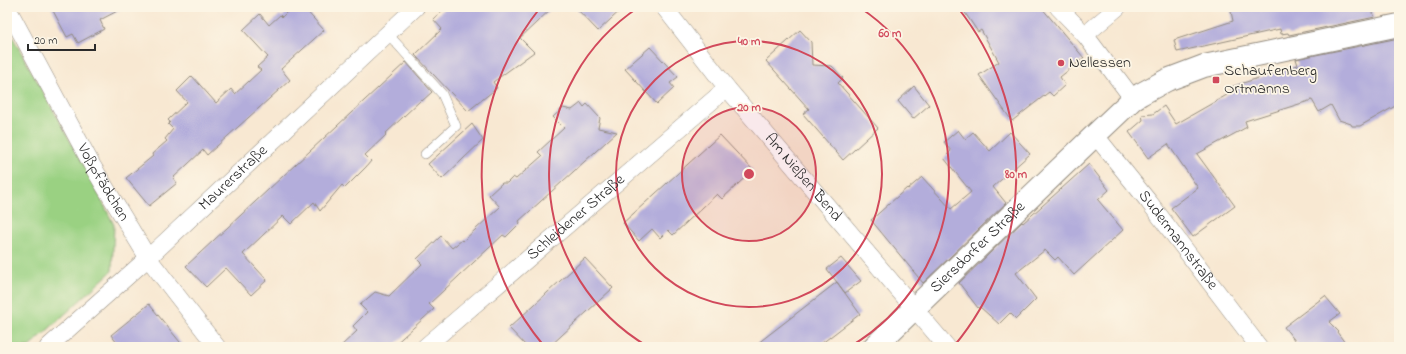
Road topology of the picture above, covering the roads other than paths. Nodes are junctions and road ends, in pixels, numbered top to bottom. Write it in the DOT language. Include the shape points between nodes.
graph roads {
  1 [pos="7,7"];
  2 [pos="416,7"];
  3 [pos="664,7"];
  4 [pos="1058,7"];
  5 [pos="1118,7"];
  6 [pos="1399,25"];
  7 [pos="388,34"];
  8 [pos="1085,35"];
  9 [pos="727,88"];
  10 [pos="1133,99"];
  11 [pos="1095,135"];
  12 [pos="425,154"];
  13 [pos="148,258"];
  14 [pos="914,309"];
  15 [pos="48,347"];
  16 [pos="217,347"];
  17 [pos="425,347"];
  18 [pos="874,347"];
  19 [pos="947,347"];
  20 [pos="1259,347"];
  1 -- 13 [label="street, Voßpfädchen" via="93,167"];
  2 -- 7 [label="street, Maurerstraße"];
  3 -- 9 [label="street, Am Nießen Bend"];
  4 -- 8 [label="street"];
  5 -- 8 [label="street"];
  6 -- 10 [label="street, Siersdorfer Straße" via="1204,66 1167,80"];
  7 -- 12 [label="lane" via="442,94 456,126"];
  7 -- 13 [label="street, Maurerstraße"];
  8 -- 10 [label="street"];
  9 -- 14 [label="street, Am Nießen Bend"];
  9 -- 17 [label="street, Schleidener Straße"];
  10 -- 11 [label="street, Siersdorfer Straße"];
  11 -- 14 [label="street, Siersdorfer Straße"];
  11 -- 20 [label="street, Sudermannstraße"];
  13 -- 15 [label="street, Maurerstraße"];
  13 -- 16 [label="street, Voßpfädchen"];
  14 -- 18 [label="street, Siersdorfer Straße"];
  14 -- 19 [label="street, Am Nießen Bend"];
}
